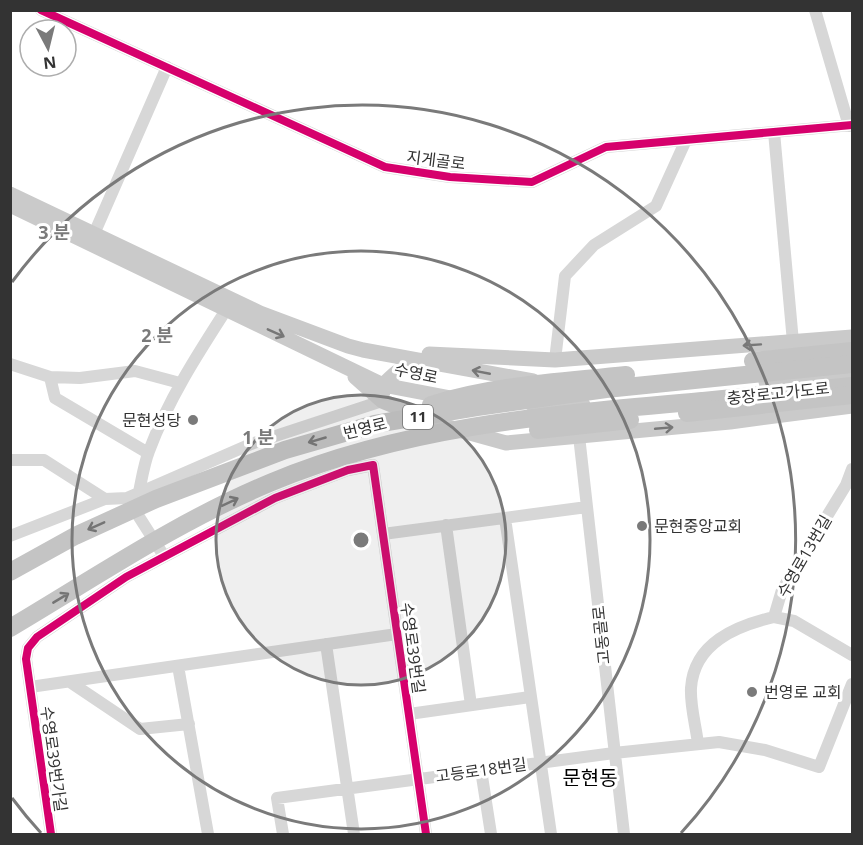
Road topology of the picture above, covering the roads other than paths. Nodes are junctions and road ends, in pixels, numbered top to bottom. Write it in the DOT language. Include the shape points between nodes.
graph roads {
  1 [pos="41,10"];
  2 [pos="815,10"];
  3 [pos="167,67"];
  4 [pos="851,125"];
  5 [pos="774,132"];
  6 [pos="686,140"];
  7 [pos="10,194"];
  8 [pos="10,205"];
  9 [pos="94,234"];
  10 [pos="226,310"];
  11 [pos="852,337"];
  12 [pos="793,342"];
  13 [pos="348,346"];
  14 [pos="852,351"];
  15 [pos="555,360"];
  16 [pos="10,363"];
  17 [pos="439,364"];
  18 [pos="852,364"];
  19 [pos="344,367"];
  20 [pos="852,374"];
  21 [pos="50,377"];
  22 [pos="852,381"];
  23 [pos="180,384"];
  24 [pos="383,385"];
  25 [pos="852,386"];
  26 [pos="852,395"];
  27 [pos="382,401"];
  28 [pos="703,401"];
  29 [pos="852,406"];
  30 [pos="375,424"];
  31 [pos="579,436"];
  32 [pos="356,452"];
  33 [pos="148,453"];
  34 [pos="10,460"];
  35 [pos="852,469"];
  36 [pos="139,492"];
  37 [pos="127,498"];
  38 [pos="105,500"];
  39 [pos="587,507"];
  40 [pos="505,518"];
  41 [pos="446,525"];
  42 [pos="383,534"];
  43 [pos="10,536"];
  44 [pos="164,556"];
  45 [pos="10,572"];
  46 [pos="774,617"];
  47 [pos="10,628"];
  48 [pos="397,634"];
  49 [pos="326,644"];
  50 [pos="852,655"];
  51 [pos="178,666"];
  52 [pos="70,681"];
  53 [pos="852,684"];
  54 [pos="30,687"];
  55 [pos="530,697"];
  56 [pos="471,705"];
  57 [pos="409,714"];
  58 [pos="189,724"];
  59 [pos="698,744"];
  60 [pos="614,753"];
  61 [pos="541,762"];
  62 [pos="481,770"];
  63 [pos="418,779"];
  64 [pos="347,788"];
  65 [pos="51,834"];
  66 [pos="208,834"];
  67 [pos="283,834"];
  68 [pos="354,834"];
  69 [pos="426,834"];
  70 [pos="491,834"];
  71 [pos="551,834"];
  72 [pos="624,834"];
  1 -- 3 [label="street, 지게골로"];
  2 -- 4 [label="street"];
  3 -- 6 [label="street, 지게골로" via="385,168 532,182 606,147"];
  3 -- 9 [label="street"];
  4 -- 5 [label="street, 지게골로"];
  5 -- 6 [label="street, 지게골로"];
  5 -- 12 [label="street"];
  6 -- 15 [label="street" via="656,206 594,244 565,276"];
  7 -- 9 [label="main road, 수영로"];
  8 -- 10 [label="main road, 수영로"];
  9 -- 13 [label="main road, 수영로" via="260,313"];
  10 -- 19 [label="main road, 수영로, one-way"];
  10 -- 23 [label="street"];
  11 -- 12 [label="main road, 수영로"];
  12 -- 15 [label="main road, 수영로, one-way"];
  13 -- 15 [label="main road, 수영로"];
  13 -- 17 [label="main road, 수영로"];
  14 -- 30 [label="highway, bridge" via="461,395"];
  16 -- 21 [label="street"];
  20 -- 17 [label="main road, 수영로, one-way" via="740,384 574,389"];
  17 -- 24 [label="main road" via="409,364"];
  18 -- 30 [label="highway, 번영로 / 11, bridge" via="606,389"];
  19 -- 24 [label="main road, 수영로"];
  19 -- 27 [label="main road"];
  21 -- 23 [label="street" via="80,378 135,371"];
  21 -- 33 [label="street" via="55,398"];
  22 -- 24 [label="main road, 수영로" via="556,406 445,398"];
  23 -- 33 [label="street"];
  24 -- 27 [label="main road"];
  25 -- 28 [label="highway, 충장로고가도로 / 11"];
  26 -- 32 [label="highway, bridge"];
  27 -- 31 [label="main road" via="441,425 506,443"];
  27 -- 36 [label="street" via="251,444"];
  28 -- 32 [label="highway, 번영로 / 11, bridge" via="493,423"];
  31 -- 29 [label="main road, one-way"];
  30 -- 45 [label="highway, 번영로 / 11, one-way, bridge" via="285,450 156,499 75,536"];
  31 -- 39 [label="street, 고동골로"];
  47 -- 32 [label="highway, 번영로 / 11, one-way, bridge" via="188,521 272,482"];
  33 -- 36 [label="street"];
  34 -- 38 [label="street" via="44,460"];
  35 -- 46 [label="street, 수영로13번길" via="782,590"];
  36 -- 37 [label="street"];
  37 -- 38 [label="street"];
  37 -- 44 [label="street"];
  38 -- 43 [label="street"];
  39 -- 40 [label="street"];
  39 -- 60 [label="street, 고동골로"];
  40 -- 41 [label="street"];
  40 -- 55 [label="street"];
  41 -- 42 [label="street"];
  41 -- 56 [label="street"];
  42 -- 44 [label="street, 수영로39번길" via="373,465 348,470 275,498"];
  42 -- 48 [label="street, 수영로39번길"];
  44 -- 54 [label="street" via="37,637 28,648 26,659"];
  46 -- 50 [label="street" via="794,621"];
  46 -- 59 [label="street, 수영로13번길" via="713,642 699,659 691,691"];
  48 -- 49 [label="street, 수영로39번가길"];
  48 -- 57 [label="street, 수영로39번길"];
  49 -- 51 [label="street, 수영로39번가길"];
  49 -- 64 [label="street"];
  51 -- 52 [label="street, 수영로39번가길"];
  51 -- 58 [label="street"];
  52 -- 54 [label="street, 수영로39번가길"];
  52 -- 58 [label="street" via="140,729"];
  53 -- 59 [label="street, 고등로18번길" via="819,767 765,750 719,742"];
  54 -- 65 [label="street, 수영로39번가길"];
  55 -- 56 [label="street, 수영로39번길"];
  55 -- 61 [label="street"];
  56 -- 57 [label="street, 수영로39번길"];
  57 -- 63 [label="street, 수영로39번길"];
  58 -- 66 [label="street"];
  59 -- 60 [label="street, 고등로18번길"];
  60 -- 61 [label="street, 고등로18번길"];
  60 -- 72 [label="street, 고동골로"];
  61 -- 62 [label="street, 고등로18번길"];
  61 -- 71 [label="street"];
  62 -- 63 [label="street, 고등로18번길"];
  62 -- 70 [label="street"];
  63 -- 64 [label="street, 고등로18번길"];
  63 -- 69 [label="street, 수영로39번길"];
  64 -- 67 [label="street, 고등로18번길" via="277,798"];
  64 -- 68 [label="street"];
}
